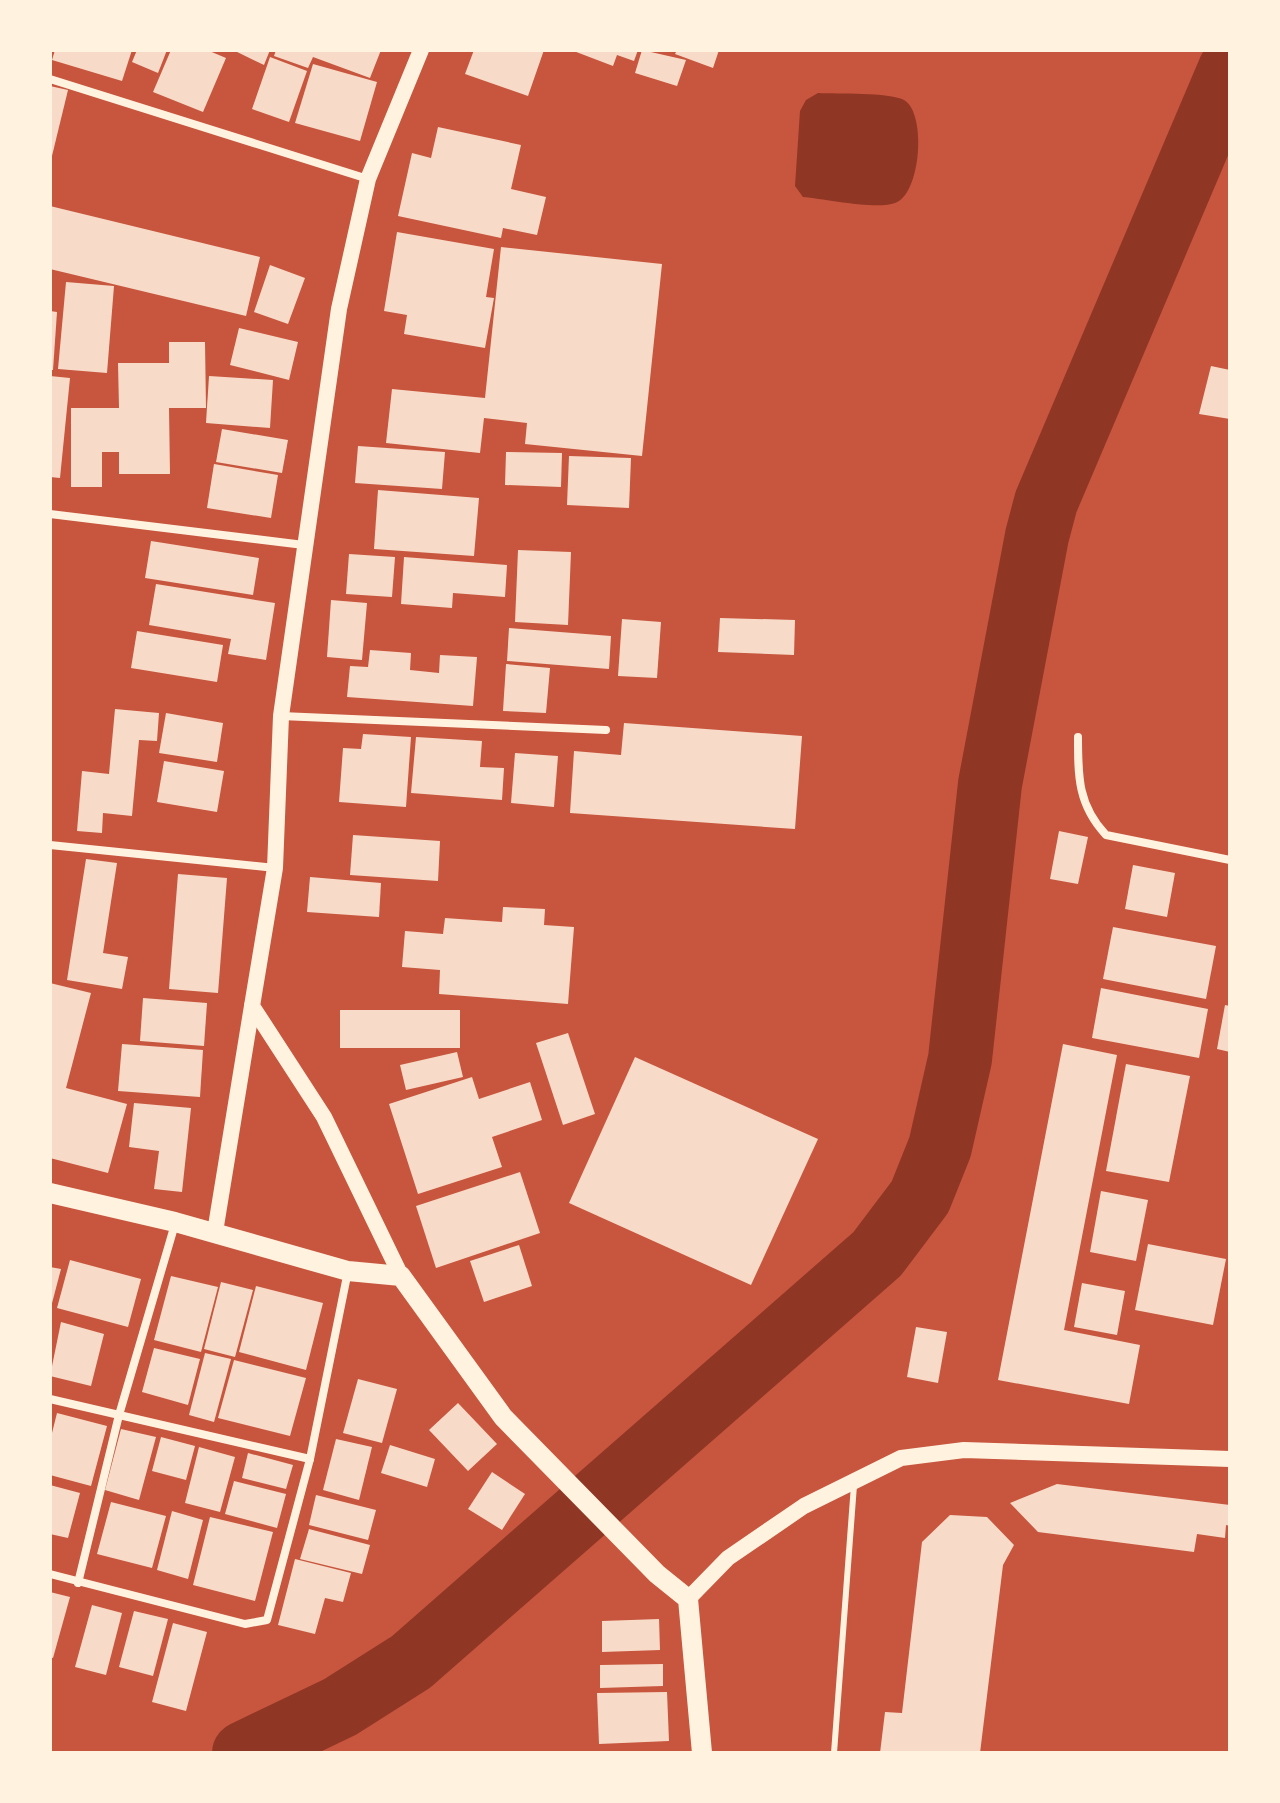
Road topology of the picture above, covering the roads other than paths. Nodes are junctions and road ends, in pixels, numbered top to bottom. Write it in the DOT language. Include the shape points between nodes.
graph roads {
  1 [pos="421,50"];
  2 [pos="50,79"];
  3 [pos="368,179"];
  4 [pos="50,514"];
  5 [pos="304,545"];
  6 [pos="281,716"];
  7 [pos="606,730"];
  8 [pos="1078,737"];
  9 [pos="50,845"];
  10 [pos="1230,860"];
  11 [pos="275,868"];
  12 [pos="252,1006"];
  13 [pos="50,1193"];
  14 [pos="175,1222"];
  15 [pos="215,1232"];
  16 [pos="348,1271"];
  17 [pos="401,1276"];
  18 [pos="50,1399"];
  19 [pos="119,1415"];
  20 [pos="310,1459"];
  21 [pos="1230,1459"];
  22 [pos="854,1482"];
  23 [pos="50,1574"];
  24 [pos="78,1583"];
  25 [pos="688,1599"];
  26 [pos="702,1753"];
  27 [pos="834,1753"];
  1 -- 3 [label="main road"];
  2 -- 3 [label="street"];
  3 -- 5 [label="main road" via="339,309"];
  4 -- 5 [label="street"];
  5 -- 6 [label="main road"];
  6 -- 7 [label="street"];
  6 -- 11 [label="main road"];
  8 -- 10 [label="street" via="1083,806 1106,835"];
  9 -- 11 [label="street"];
  11 -- 12 [label="main road"];
  12 -- 15 [label="main road"];
  12 -- 17 [label="main road" via="324,1117"];
  13 -- 14 [label="main road"];
  14 -- 15 [label="main road"];
  14 -- 19 [label="street"];
  15 -- 16 [label="main road"];
  16 -- 17 [label="main road"];
  16 -- 20 [label="street"];
  17 -- 25 [label="main road" via="503,1417"];
  18 -- 19 [label="street"];
  19 -- 20 [label="street"];
  19 -- 24 [label="street"];
  20 -- 24 [label="street" via="267,1620 245,1624"];
  21 -- 22 [label="main road" via="932,1452 901,1458"];
  22 -- 25 [label="main road" via="804,1506 728,1558"];
  22 -- 27 [label="lane"];
  23 -- 24 [label="street"];
  25 -- 26 [label="main road"];
}
